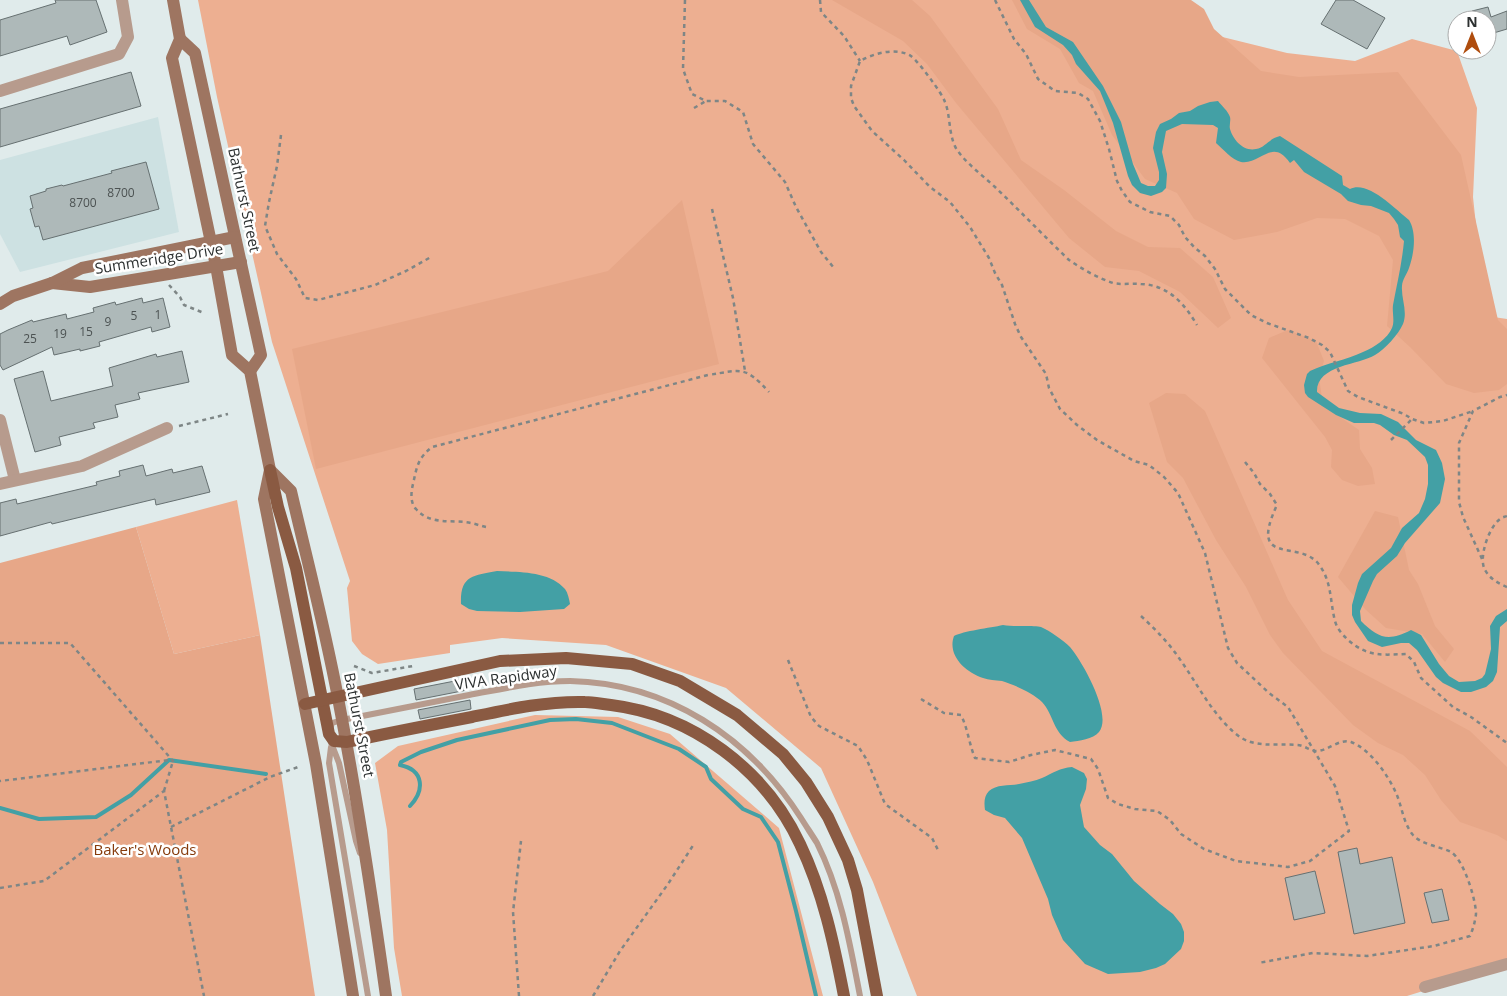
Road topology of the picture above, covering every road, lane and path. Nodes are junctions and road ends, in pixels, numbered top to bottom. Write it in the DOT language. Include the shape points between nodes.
graph roads {
  1 [pos="122,0"];
  2 [pos="173,0"];
  3 [pos="685,0"];
  4 [pos="820,0"];
  5 [pos="996,0"];
  6 [pos="180,39"];
  7 [pos="860,61"];
  8 [pos="0,91"];
  9 [pos="706,101"];
  10 [pos="694,108"];
  11 [pos="281,135"];
  12 [pos="712,209"];
  13 [pos="235,237"];
  14 [pos="210,242"];
  15 [pos="431,256"];
  16 [pos="241,262"];
  17 [pos="216,266"];
  18 [pos="834,268"];
  19 [pos="167,282"];
  20 [pos="52,283"];
  21 [pos="0,304"];
  22 [pos="204,313"];
  23 [pos="1197,325"];
  24 [pos="250,371"];
  25 [pos="745,371"];
  26 [pos="769,392"];
  27 [pos="1507,395"];
  28 [pos="1473,411"];
  29 [pos="228,414"];
  30 [pos="1412,419"];
  31 [pos="0,420"];
  32 [pos="167,428"];
  33 [pos="1392,440"];
  34 [pos="1245,462"];
  35 [pos="270,470"];
  36 [pos="15,480"];
  37 [pos="0,484"];
  38 [pos="1507,516"];
  39 [pos="486,528"];
  40 [pos="1482,559"];
  41 [pos="1507,587"];
  42 [pos="1141,616"];
  43 [pos="0,643"];
  44 [pos="788,660"];
  45 [pos="422,665"];
  46 [pos="354,666"];
  47 [pos="338,696"];
  48 [pos="921,699"];
  49 [pos="322,700"];
  50 [pos="305,704"];
  51 [pos="342,720"];
  52 [pos="330,740"];
  53 [pos="346,742"];
  54 [pos="1507,742"];
  55 [pos="1312,750"];
  56 [pos="173,761"];
  57 [pos="298,768"];
  58 [pos="0,781"];
  59 [pos="164,791"];
  60 [pos="171,827"];
  61 [pos="521,841"];
  62 [pos="694,844"];
  63 [pos="938,850"];
  64 [pos="371,882"];
  65 [pos="0,888"];
  66 [pos="1258,962"];
  67 [pos="1507,964"];
  68 [pos="1425,987"];
  69 [pos="204,996"];
  70 [pos="353,996"];
  71 [pos="368,996"];
  72 [pos="386,996"];
  73 [pos="519,996"];
  74 [pos="593,996"];
  75 [pos="844,996"];
  76 [pos="860,996"];
  77 [pos="877,996"];
  1 -- 8 [label="street" via="128,37 118,54"];
  2 -- 6 [label="main road"];
  3 -- 9 [label="path" via="683,69 692,94"];
  4 -- 7 [label="path" via="821,12 844,36"];
  5 -- 30 [label="path" via="1038,79 1055,91 1078,93 1088,99 1100,121 1117,180 1130,202 1150,212 1170,216 1215,269 1226,289 1251,315 1322,345 1332,356 1348,392"];
  6 -- 13 [label="main road, Bathurst Street" via="195,53"];
  6 -- 14 [label="main road" via="172,58"];
  7 -- 23 [label="path" via="881,53 900,52 911,56 924,68 945,101 957,149 1068,260 1115,283 1153,284 1167,290 1189,311"];
  7 -- 55 [label="path" via="851,86 851,98 857,112 872,131 950,202 970,227 1002,285 1014,324 1046,374 1060,409 1097,440 1134,461 1149,465 1178,493 1205,553 1228,648 1237,663 1288,707"];
  9 -- 10 [label="path"];
  9 -- 18 [label="path" via="725,100 743,112 753,144 786,182 821,252"];
  11 -- 15 [label="path" via="265,226 277,254 296,279 305,298 318,300 375,285"];
  12 -- 25 [label="path" via="733,298"];
  13 -- 14 [label="main road, Summeridge Drive"];
  13 -- 16 [label="main road, Bathurst Street"];
  14 -- 17 [label="main road"];
  14 -- 20 [label="main road, Summeridge Drive" via="82,268"];
  16 -- 17 [label="main road, Summeridge Drive"];
  16 -- 24 [label="main road, Bathurst Street" via="260,355"];
  17 -- 20 [label="main road, Summeridge Drive" via="90,287"];
  17 -- 24 [label="main road" via="232,355"];
  19 -- 22 [label="path" via="184,305"];
  20 -- 21 [label="main road, Summeridge Drive" via="13,296"];
  24 -- 35 [label="main road"];
  25 -- 26 [label="path"];
  25 -- 39 [label="path" via="708,375 432,447 422,455 416,472 411,492 413,506 422,517 470,522"];
  27 -- 28 [label="path"];
  28 -- 30 [label="path" via="1444,421 1424,423"];
  28 -- 40 [label="path" via="1459,444 1459,502"];
  29 -- 32 [label="path"];
  30 -- 33 [label="path"];
  31 -- 36 [label="street"];
  32 -- 36 [label="street" via="82,466"];
  34 -- 54 [label="path" via="1277,505 1267,534 1269,542 1319,564 1331,594 1335,623 1342,635 1366,653 1406,654 1414,662 1421,678 1453,707"];
  35 -- 47 [label="main road, Bathurst Street" via="291,491"];
  35 -- 49 [label="main road" via="296,568"];
  35 -- 50 [label="main road" via="264,499"];
  36 -- 37 [label="street"];
  38 -- 40 [label="path" via="1499,519 1490,531"];
  40 -- 41 [label="path" via="1484,569 1495,581"];
  42 -- 55 [label="path" via="1171,646 1216,713 1236,734 1261,745 1298,745"];
  43 -- 56 [label="path" via="70,643"];
  44 -- 63 [label="path" via="810,717 819,726 858,746 885,804 932,838"];
  45 -- 46 [label="path" via="372,673"];
  47 -- 49 [label="main road"];
  47 -- 51 [label="main road, Bathurst Street"];
  47 -- 77 [label="main road" via="500,660 566,658 632,664 680,681 737,715 783,754 824,810 848,860"];
  48 -- 55 [label="path" via="944,712 961,716 975,758 1009,762 1055,750 1091,759 1108,798 1135,809 1157,811 1181,834 1204,849 1236,861 1288,867 1310,861 1349,830 1335,786"];
  49 -- 50 [label="main road"];
  49 -- 52 [label="main road"];
  50 -- 70 [label="main road"];
  51 -- 52 [label="lane" via="332,723"];
  51 -- 53 [label="main road, Bathurst Street"];
  51 -- 76 [label="lane, VIVA Rapidway" via="505,688 570,681 645,693 679,706 718,728 749,754 786,795 817,844 837,892"];
  52 -- 53 [label="main road"];
  52 -- 64 [label="lane" via="339,763 356,841"];
  52 -- 71 [label="lane" via="329,763"];
  53 -- 64 [label="main road, Bathurst Street"];
  53 -- 75 [label="main road" via="538,704 586,702 633,708 664,717 699,733 742,766 763,787 800,843 825,909"];
  55 -- 66 [label="path" via="1351,742 1371,755 1396,792 1406,823 1414,835 1452,853 1459,861 1474,899 1476,914 1473,928 1470,936 1420,948 1366,956 1313,953"];
  56 -- 58 [label="path"];
  56 -- 59 [label="path"];
  57 -- 60 [label="path" via="270,778"];
  59 -- 60 [label="path"];
  59 -- 65 [label="path" via="44,881"];
  60 -- 69 [label="path"];
  61 -- 73 [label="path" via="513,912"];
  62 -- 74 [label="path"];
  64 -- 72 [label="main road, Bathurst Street"];
  67 -- 68 [label="street"];
}
